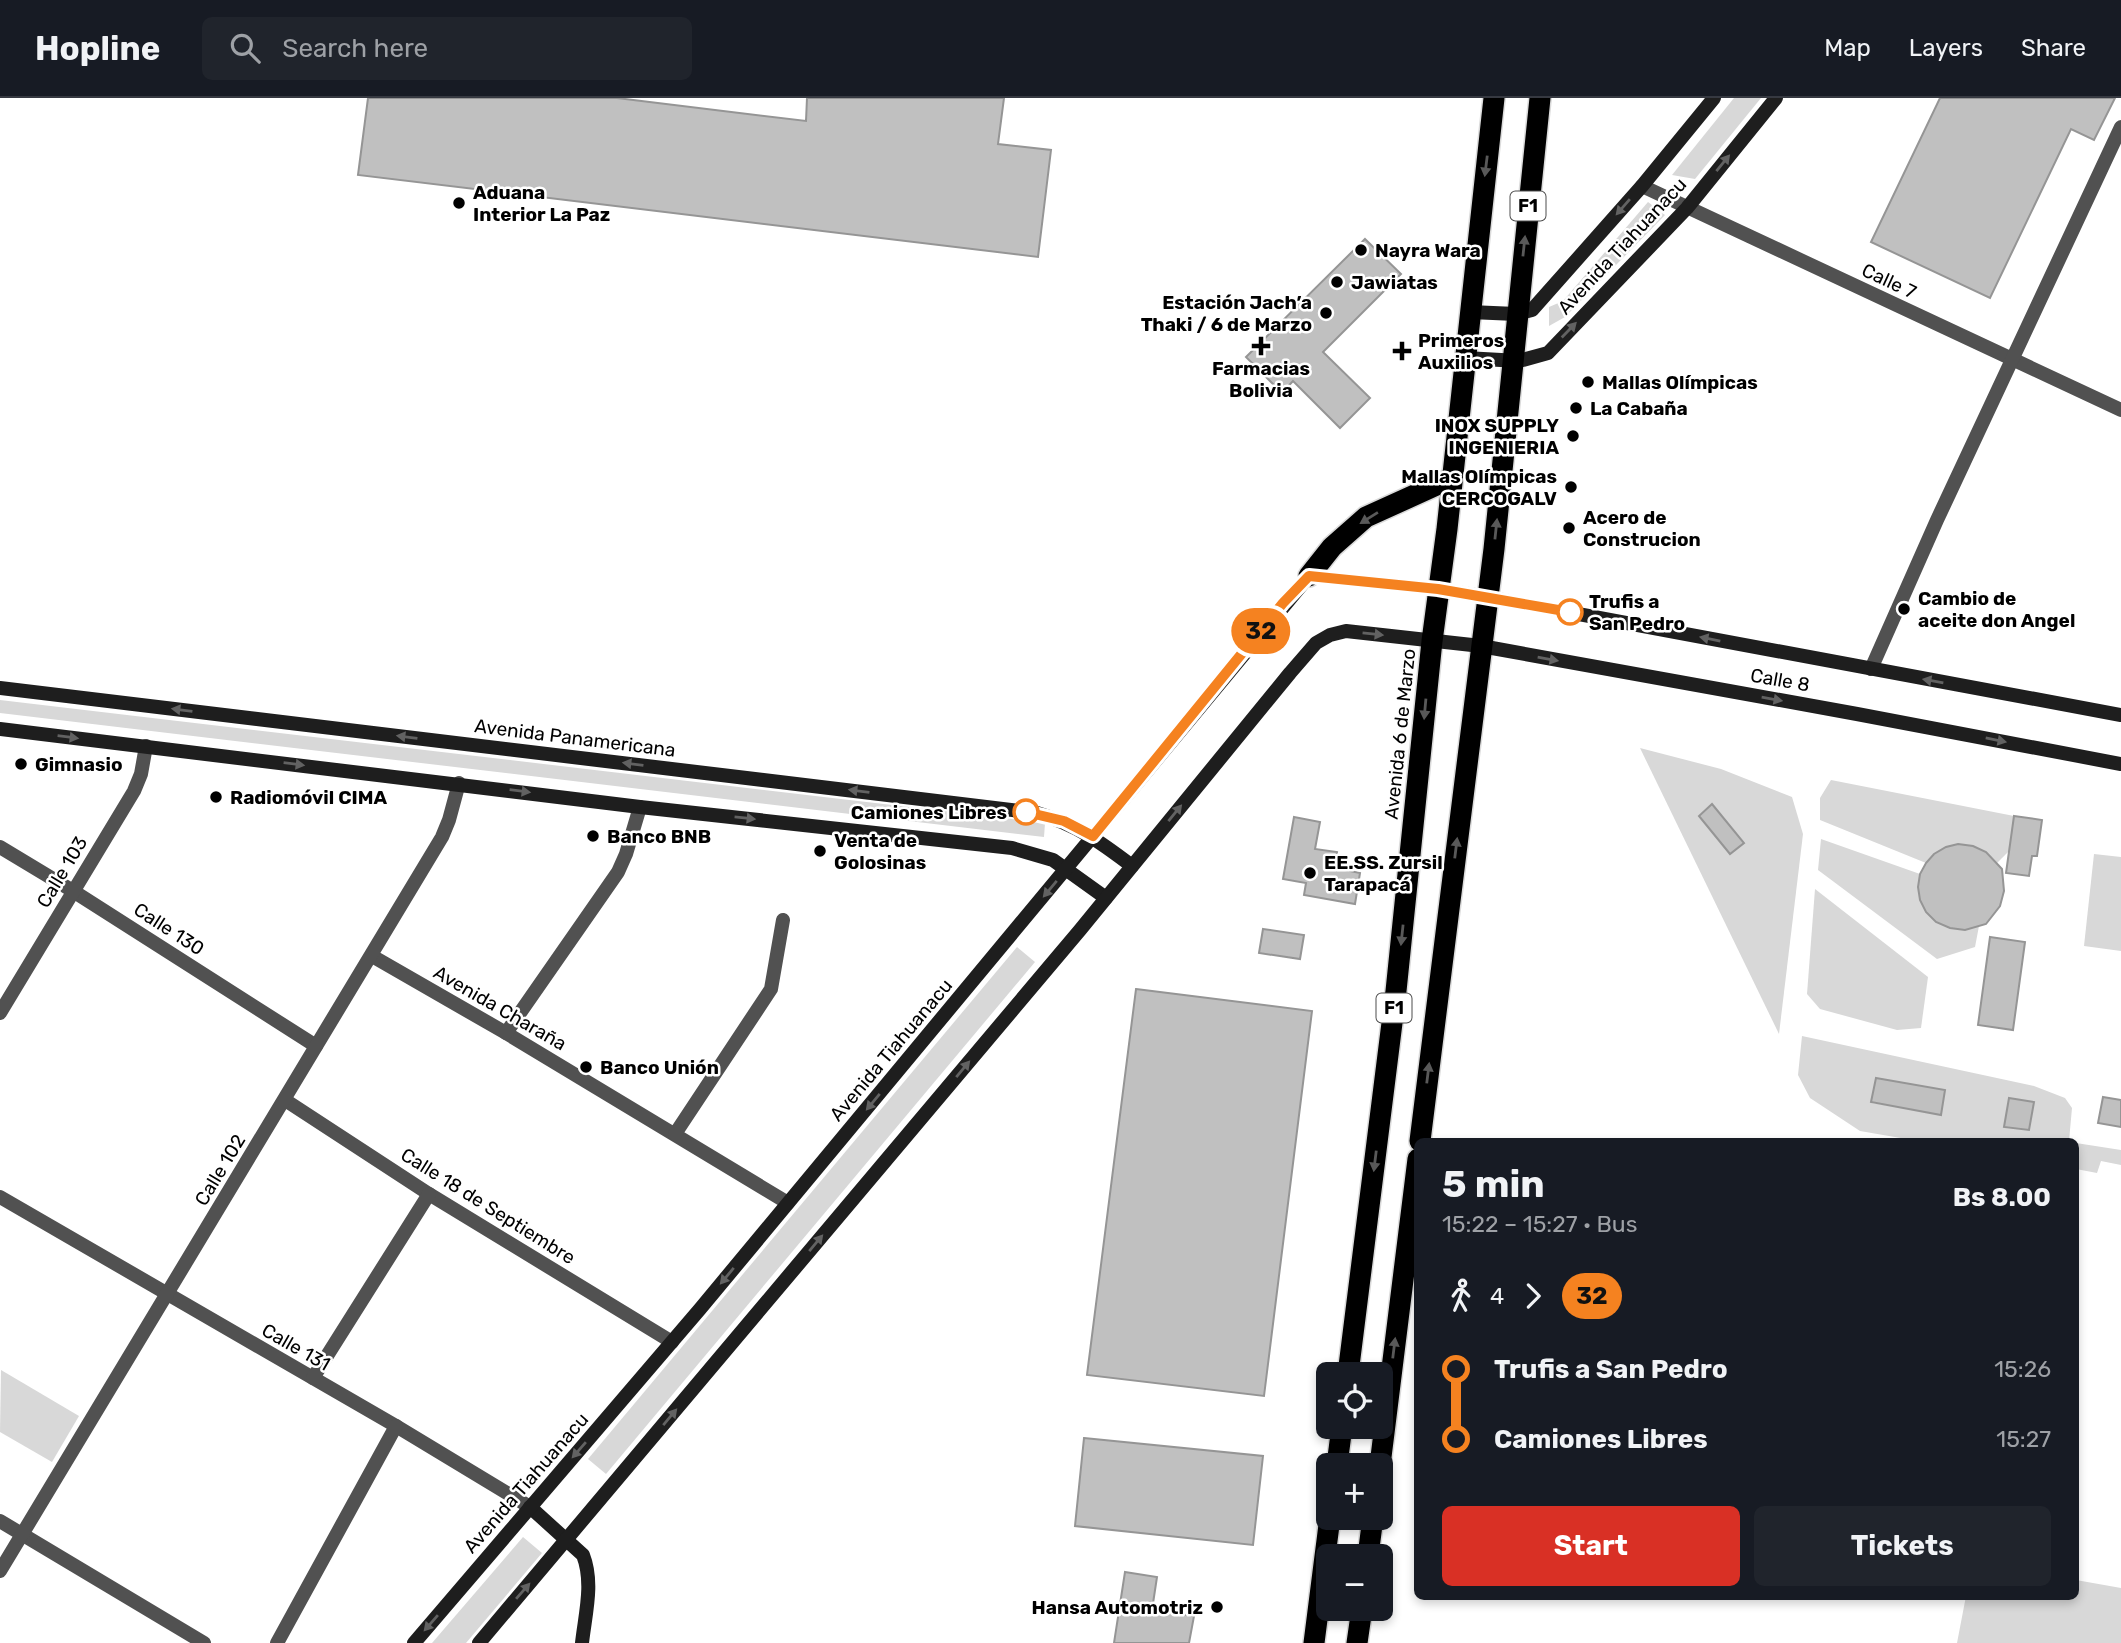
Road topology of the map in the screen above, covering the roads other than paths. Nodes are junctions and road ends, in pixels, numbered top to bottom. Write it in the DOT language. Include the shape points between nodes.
graph roads {
  1 [pos="1494,98"];
  2 [pos="1539,98"];
  3 [pos="1714,98"];
  4 [pos="1776,98"];
  5 [pos="2121,127"];
  6 [pos="1642,186"];
  7 [pos="1687,208"];
  8 [pos="1470,312"];
  9 [pos="1516,314"];
  10 [pos="1465,358"];
  11 [pos="2012,360"];
  12 [pos="1512,361"];
  13 [pos="2121,410"];
  14 [pos="1452,478"];
  15 [pos="1309,576"];
  16 [pos="1438,589"];
  17 [pos="1488,597"];
  18 [pos="1432,641"];
  19 [pos="1481,646"];
  20 [pos="1871,669"];
  21 [pos="0,688"];
  22 [pos="2121,715"];
  23 [pos="0,729"];
  24 [pos="146,746"];
  25 [pos="2121,764"];
  26 [pos="459,783"];
  27 [pos="640,807"];
  28 [pos="1093,836"];
  29 [pos="0,847"];
  30 [pos="1132,866"];
  31 [pos="1067,869"];
  32 [pos="73,891"];
  33 [pos="1106,898"];
  34 [pos="783,920"];
  35 [pos="372,956"];
  36 [pos="0,1013"];
  37 [pos="506,1032"];
  38 [pos="316,1046"];
  39 [pos="285,1100"];
  40 [pos="675,1134"];
  41 [pos="1420,1138"];
  42 [pos="1414,1191"];
  43 [pos="429,1194"];
  44 [pos="0,1197"];
  45 [pos="788,1203"];
  46 [pos="167,1295"];
  47 [pos="672,1342"];
  48 [pos="1350,1362"];
  49 [pos="313,1378"];
  50 [pos="396,1426"];
  51 [pos="1381,1453"];
  52 [pos="530,1507"];
  53 [pos="0,1521"];
  54 [pos="1328,1530"];
  55 [pos="22,1534"];
  56 [pos="567,1540"];
  57 [pos="0,1571"];
  58 [pos="1360,1621"];
  59 [pos="204,1643"];
  60 [pos="277,1643"];
  61 [pos="414,1643"];
  62 [pos="479,1643"];
  63 [pos="582,1643"];
  64 [pos="1314,1643"];
  65 [pos="1357,1643"];
  1 -- 8 [label="highway, Avenida 6 de Marzo / F1, one-way"];
  9 -- 2 [label="highway, F1, one-way"];
  3 -- 6 [label="main road, Avenida Tiahuanacu"];
  7 -- 4 [label="main road, Avenida Tiahuanacu, one-way"];
  5 -- 11 [label="street"];
  6 -- 7 [label="street, Calle 7"];
  6 -- 9 [label="main road, Avenida Tiahuanacu, one-way" via="1542,301 1532,310"];
  7 -- 11 [label="street, Calle 7"];
  12 -- 7 [label="main road, Avenida Tiahuanacu, one-way" via="1548,353"];
  8 -- 9 [label="main road"];
  8 -- 10 [label="highway, Avenida 6 de Marzo / F1"];
  9 -- 12 [label="highway, F1"];
  10 -- 12 [label="main road, Avenida Tiahuanacu"];
  10 -- 14 [label="highway, Avenida 6 de Marzo / F1"];
  11 -- 13 [label="street, Calle 7"];
  11 -- 20 [label="street"];
  17 -- 12 [label="highway, F1, one-way"];
  14 -- 15 [label="highway, one-way" via="1366,517 1332,547"];
  14 -- 16 [label="highway, Avenida 6 de Marzo / F1"];
  15 -- 16 [label="main road"];
  15 -- 28 [label="main road, Avenida Tiahuanacu"];
  16 -- 17 [label="main road, Calle 8"];
  16 -- 18 [label="highway, Avenida 6 de Marzo / F1"];
  17 -- 19 [label="highway, F1"];
  20 -- 17 [label="main road, Calle 8, one-way"];
  18 -- 19 [label="main road, Calle 8"];
  30 -- 18 [label="main road, one-way" via="1316,643 1346,631"];
  18 -- 48 [label="highway, Avenida 6 de Marzo / F1, one-way" via="1396,991"];
  19 -- 25 [label="main road, Calle 8, one-way"];
  41 -- 19 [label="highway, F1, one-way"];
  22 -- 20 [label="main road, Calle 8, one-way"];
  28 -- 21 [label="main road, Avenida Panamericana, one-way" via="1037,813"];
  23 -- 24 [label="main road, one-way"];
  24 -- 26 [label="main road, one-way"];
  24 -- 32 [label="street, Calle 103" via="134,791"];
  26 -- 27 [label="main road, one-way"];
  26 -- 35 [label="street, Calle 102" via="442,837"];
  27 -- 31 [label="main road, one-way" via="1012,848"];
  27 -- 37 [label="street" via="618,872"];
  28 -- 30 [label="main road, Avenida Panamericana"];
  28 -- 31 [label="main road, Avenida Tiahuanacu"];
  29 -- 32 [label="street, Calle 130"];
  30 -- 33 [label="main road"];
  31 -- 33 [label="main road"];
  31 -- 45 [label="main road, Avenida Tiahuanacu, one-way"];
  32 -- 36 [label="street, Calle 103"];
  32 -- 38 [label="street, Calle 130"];
  56 -- 33 [label="main road, one-way"];
  34 -- 40 [label="street" via="771,989"];
  35 -- 37 [label="street, Avenida Charaña"];
  35 -- 38 [label="street, Calle 102"];
  37 -- 40 [label="street, Avenida Charaña"];
  38 -- 39 [label="street, Calle 102"];
  39 -- 43 [label="street, Calle 18 de Septiembre"];
  39 -- 46 [label="street, Calle 102"];
  40 -- 45 [label="street, Avenida Charaña"];
  51 -- 42 [label="highway, one-way"];
  43 -- 47 [label="street, Calle 18 de Septiembre"];
  43 -- 49 [label="street"];
  44 -- 46 [label="street, Calle 131"];
  45 -- 47 [label="main road, Avenida Tiahuanacu, one-way"];
  46 -- 49 [label="street, Calle 131"];
  46 -- 55 [label="street, Calle 102"];
  47 -- 52 [label="main road, Avenida Tiahuanacu, one-way"];
  49 -- 50 [label="street, Calle 131"];
  50 -- 52 [label="street, Calle 131"];
  50 -- 60 [label="street"];
  52 -- 56 [label="main road, Calle 131"];
  52 -- 61 [label="main road, Avenida Tiahuanacu, one-way"];
  53 -- 55 [label="street"];
  54 -- 64 [label="highway"];
  55 -- 57 [label="street, Calle 102"];
  55 -- 59 [label="street"];
  62 -- 56 [label="main road, one-way"];
  56 -- 63 [label="main road, Calle 131" via="587,1565"];
  58 -- 65 [label="highway"];
}
